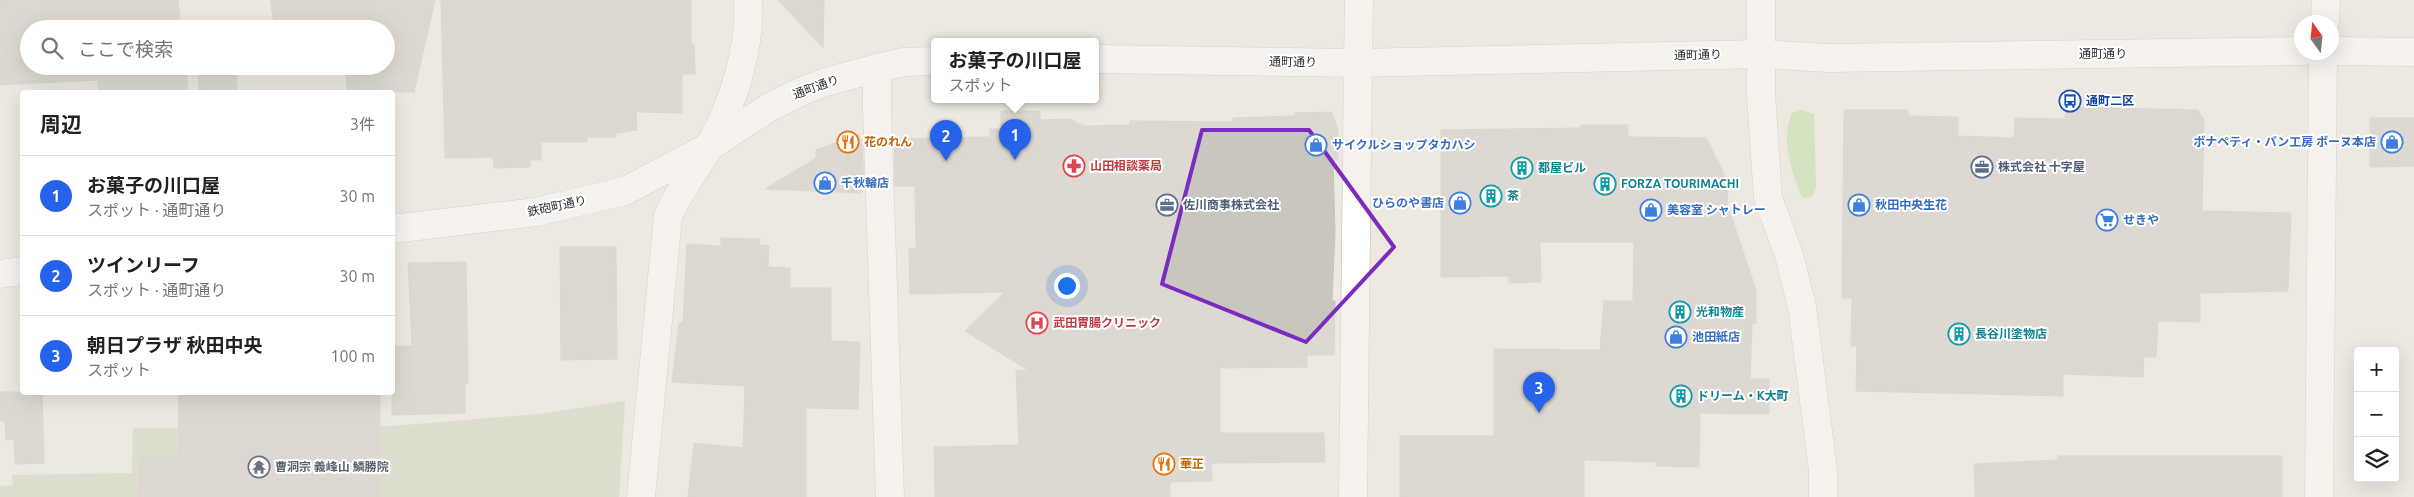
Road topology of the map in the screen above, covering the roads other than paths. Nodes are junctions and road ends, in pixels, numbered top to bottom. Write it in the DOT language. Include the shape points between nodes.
graph roads {
  1 [pos="748,0"];
  2 [pos="1359,0"];
  3 [pos="1761,0"];
  4 [pos="2326,0"];
  5 [pos="2325,15"];
  6 [pos="2294,51"];
  7 [pos="2339,51"];
  8 [pos="2414,52"];
  9 [pos="1760,54"];
  10 [pos="1099,59"];
  11 [pos="2324,60"];
  12 [pos="931,61"];
  13 [pos="1358,63"];
  14 [pos="877,68"];
  15 [pos="710,146"];
  16 [pos="395,228"];
  17 [pos="20,271"];
  18 [pos="0,274"];
  19 [pos="641,497"];
  20 [pos="890,497"];
  21 [pos="1353,497"];
  22 [pos="1823,497"];
  23 [pos="2319,497"];
  1 -- 15 [label="street" via="750,25 736,85"];
  2 -- 13 [label="street"];
  3 -- 9 [label="street"];
  4 -- 5 [label="street"];
  6 -- 9 [label="street, 通町通り" via="1828,58"];
  7 -- 8 [label="street"];
  9 -- 13 [label="street, 通町通り"];
  9 -- 22 [label="street" via="1768,198 1789,255 1802,307 1823,470"];
  10 -- 13 [label="street, 通町通り"];
  11 -- 23 [label="street"];
  12 -- 14 [label="street, 通町通り" via="904,62"];
  13 -- 21 [label="street"];
  14 -- 15 [label="street, 通町通り" via="826,82 778,103"];
  14 -- 20 [label="street"];
  15 -- 16 [label="street, 鉄砲町通り" via="625,191 536,212"];
  15 -- 19 [label="street" via="676,196 668,216"];
  17 -- 18 [label="street"];
}
